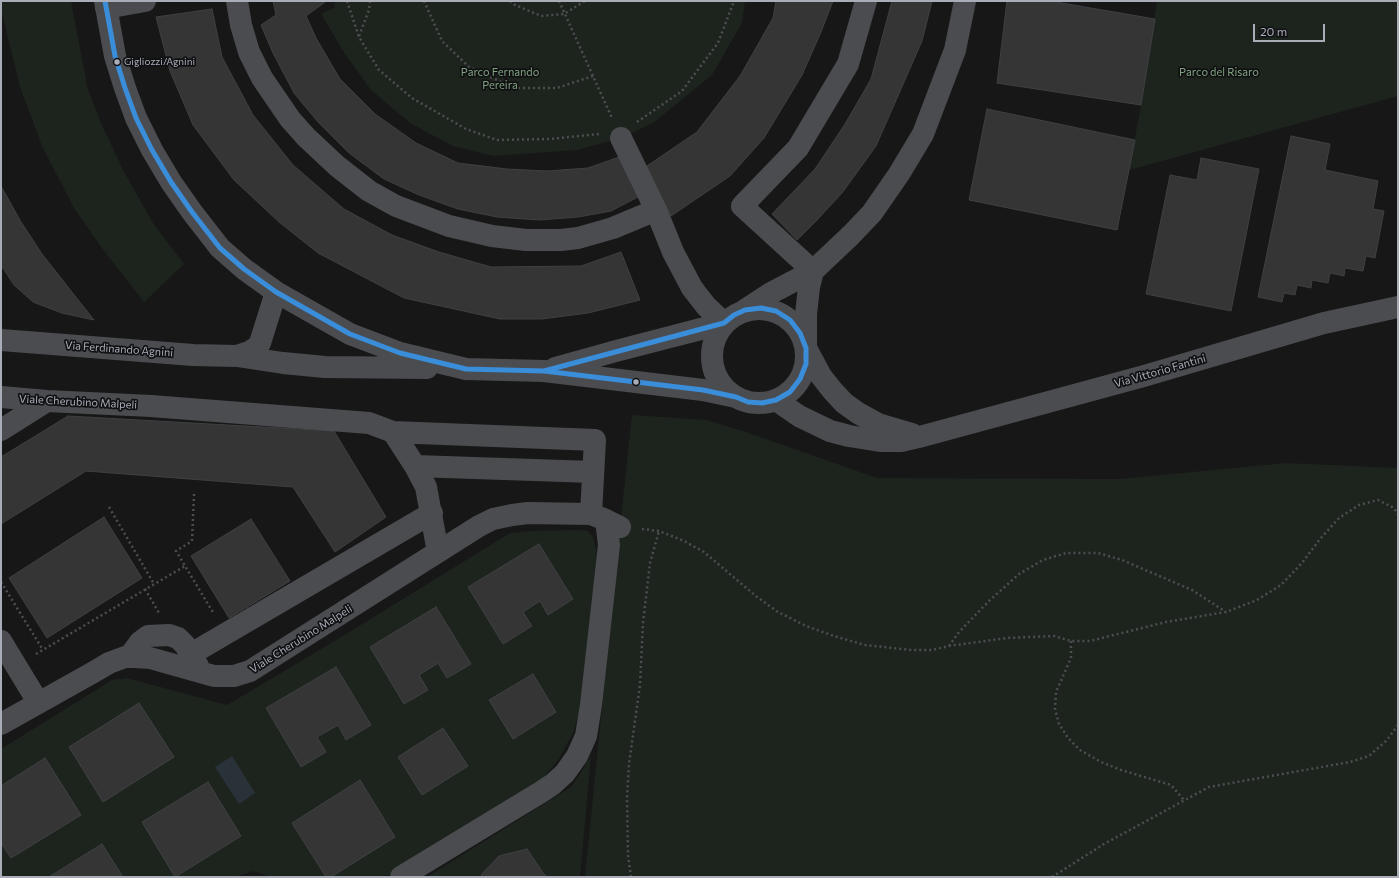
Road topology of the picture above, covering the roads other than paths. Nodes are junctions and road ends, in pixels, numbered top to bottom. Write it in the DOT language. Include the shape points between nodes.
graph roads {
  1 [pos="145,1"];
  2 [pos="237,1"];
  3 [pos="866,1"];
  4 [pos="965,1"];
  5 [pos="105,4"];
  6 [pos="620,135"];
  7 [pos="656,210"];
  8 [pos="813,271"];
  9 [pos="276,292"];
  10 [pos="1398,307"];
  11 [pos="745,310"];
  12 [pos="724,323"];
  13 [pos="1,340"];
  14 [pos="806,348"];
  15 [pos="236,356"];
  16 [pos="466,368"];
  17 [pos="544,371"];
  18 [pos="1,397"];
  19 [pos="736,397"];
  20 [pos="776,400"];
  21 [pos="47,401"];
  22 [pos="1,430"];
  23 [pos="394,432"];
  24 [pos="923,436"];
  25 [pos="415,466"];
  26 [pos="593,472"];
  27 [pos="432,513"];
  28 [pos="606,520"];
  29 [pos="438,552"];
  30 [pos="7,657"];
  31 [pos="196,663"];
  32 [pos="38,702"];
  33 [pos="1,724"];
  34 [pos="401,877"];
  1 -- 5 [label="street"];
  2 -- 7 [label="street" via="249,52 262,78 290,119 337,166 369,191 396,206 449,226 492,236 526,240 561,240 588,235 613,228"];
  3 -- 8 [label="street" via="848,64 798,148 742,206"];
  4 -- 8 [label="street" via="955,50 923,134 872,213 852,236"];
  5 -- 9 [label="street" via="115,56 125,88 136,118 156,157 192,212 220,248"];
  6 -- 7 [label="street"];
  7 -- 12 [label="street" via="692,288"];
  8 -- 11 [label="street"];
  8 -- 14 [label="street" via="807,303"];
  9 -- 15 [label="street, Via Ferdinando Agnini" via="260,343 249,352"];
  9 -- 16 [label="street" via="350,334 400,353"];
  10 -- 24 [label="street, Via Vittorio Fantini" via="1324,323 1144,376"];
  11 -- 12 [label="street"];
  11 -- 14 [label="street" via="761,308 776,311 790,320 800,332"];
  12 -- 17 [label="street"];
  12 -- 19 [label="street" via="716,335 712,363 716,376 724,388"];
  13 -- 15 [label="street, Via Ferdinando Agnini"];
  14 -- 20 [label="street" via="806,364 800,379 790,392"];
  14 -- 24 [label="street, Via Vittorio Fantini" via="826,383 851,409 878,424"];
  15 -- 16 [label="street, Via Ferdinando Agnini" via="325,367"];
  16 -- 17 [label="street"];
  17 -- 19 [label="street" via="703,390"];
  18 -- 21 [label="street, Viale Cherubino Malpeli"];
  19 -- 20 [label="street" via="748,402"];
  20 -- 24 [label="street, Via Vittorio Fantini" via="811,422 849,436 889,441"];
  21 -- 22 [label="street"];
  21 -- 23 [label="street, Viale Cherubino Malpeli" via="151,406 369,423"];
  23 -- 25 [label="street"];
  23 -- 26 [label="street, Viale Cherubino Malpeli" via="595,440"];
  25 -- 26 [label="street"];
  25 -- 27 [label="street" via="426,487"];
  26 -- 28 [label="street, Viale Cherubino Malpeli"];
  27 -- 29 [label="street"];
  27 -- 31 [label="street" via="226,634"];
  28 -- 29 [label="street, Viale Cherubino Malpeli" via="528,513 502,517 479,526"];
  28 -- 34 [label="street" via="609,545 591,705 586,736 577,756 564,773 541,792"];
  29 -- 31 [label="street, Viale Cherubino Malpeli" via="250,671 226,677 214,676"];
  30 -- 32 [label="street"];
  31 -- 32 [label="street, Viale Cherubino Malpeli" via="129,657 109,663"];
  32 -- 33 [label="street, Viale Cherubino Malpeli"];
}
